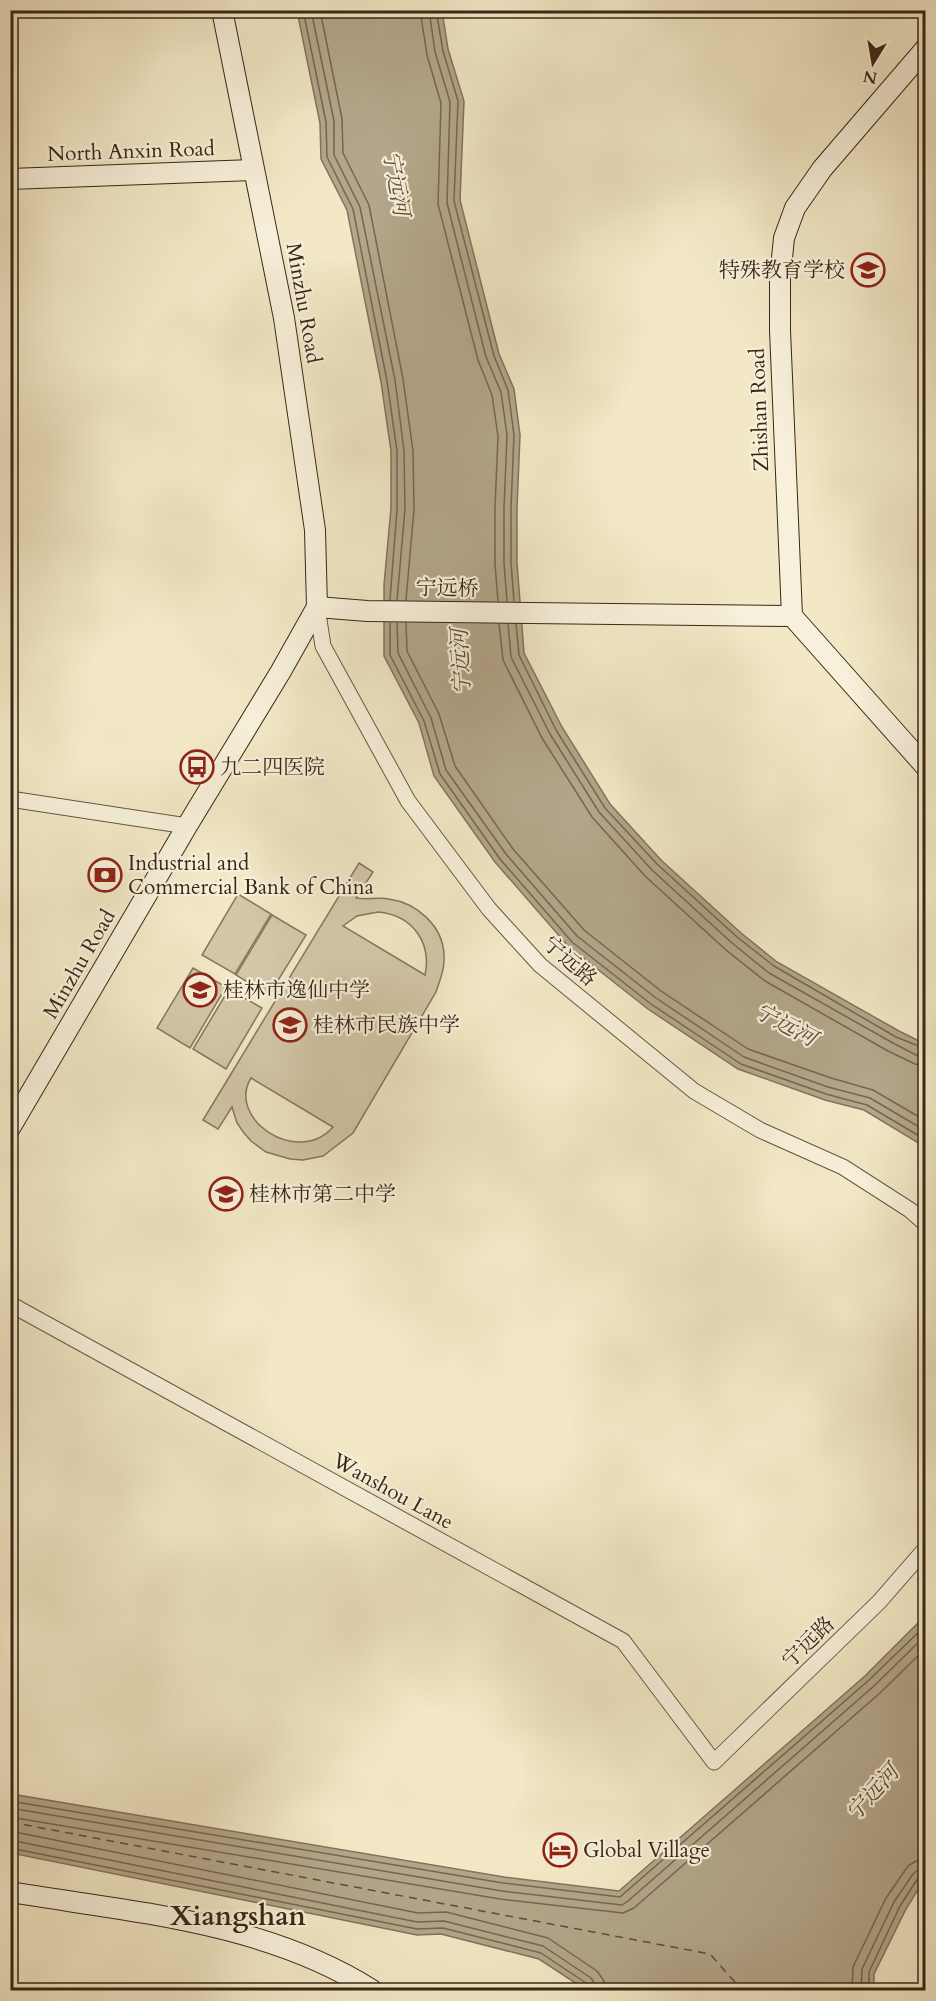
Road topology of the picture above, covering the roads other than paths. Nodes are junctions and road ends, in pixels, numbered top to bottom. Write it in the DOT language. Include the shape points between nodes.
graph roads {
  1 [pos="222,10"];
  2 [pos="926,48"];
  3 [pos="254,170"];
  4 [pos="10,179"];
  5 [pos="317,607"];
  6 [pos="792,616"];
  7 [pos="926,767"];
  8 [pos="10,799"];
  9 [pos="181,826"];
  10 [pos="10,1103"];
  11 [pos="10,1128"];
  12 [pos="926,1224"];
  13 [pos="10,1304"];
  14 [pos="926,1548"];
  15 [pos="714,1762"];
  16 [pos="10,1892"];
  17 [pos="372,1990"];
  1 -- 3 [label="street, Minzhu Road"];
  2 -- 6 [label="street, Zhishan Road" via="822,169 795,208 784,238 780,330"];
  3 -- 4 [label="street, North Anxin Road"];
  3 -- 5 [label="street, Minzhu Road" via="284,318 315,530"];
  5 -- 6 [label="street, 宁远桥"];
  5 -- 9 [label="street, Minzhu Road" via="272,667"];
  5 -- 12 [label="street, 宁远路" via="323,646 408,801 489,909 540,965 694,1091 760,1130 843,1167"];
  6 -- 7 [label="street"];
  8 -- 9 [label="street"];
  9 -- 10 [label="street, Minzhu Road"];
  9 -- 11 [label="street, Minzhu Road"];
  13 -- 15 [label="street, Wanshou Lane" via="623,1641"];
  14 -- 15 [label="street, 宁远路" via="879,1602"];
  16 -- 17 [label="street" via="210,1925 296,1952"];
}
